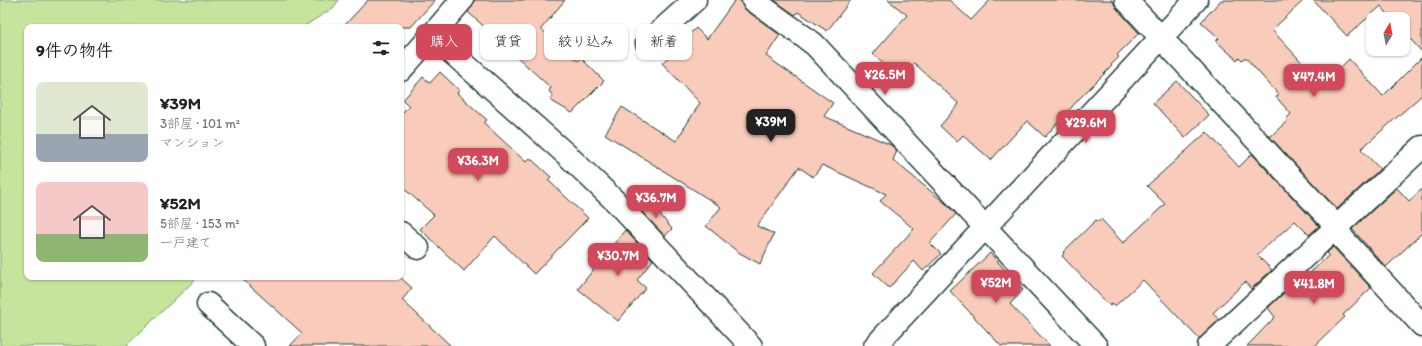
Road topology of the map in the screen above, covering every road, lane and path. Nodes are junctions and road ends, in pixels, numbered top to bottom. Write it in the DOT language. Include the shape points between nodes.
graph roads {
  1 [pos="462,0"];
  2 [pos="696,0"];
  3 [pos="753,0"];
  4 [pos="1126,0"];
  5 [pos="1196,0"];
  6 [pos="441,24"];
  7 [pos="669,24"];
  8 [pos="1162,38"];
  9 [pos="416,53"];
  10 [pos="460,60"];
  11 [pos="404,67"];
  12 [pos="1422,147"];
  13 [pos="985,227"];
  14 [pos="1337,227"];
  15 [pos="404,236"];
  16 [pos="418,248"];
  17 [pos="208,304"];
  18 [pos="1422,325"];
  19 [pos="253,346"];
  20 [pos="750,346"];
  21 [pos="875,346"];
  22 [pos="1096,346"];
  23 [pos="1209,346"];
  1 -- 6 [label="street"];
  2 -- 7 [label="street"];
  3 -- 13 [label="street" via="814,44"];
  4 -- 8 [label="street"];
  5 -- 8 [label="street"];
  8 -- 13 [label="street"];
  8 -- 14 [label="street"];
  9 -- 11 [label="street"];
  10 -- 20 [label="street" via="567,154 610,196"];
  12 -- 14 [label="street"];
  13 -- 21 [label="street"];
  13 -- 22 [label="street"];
  14 -- 18 [label="street" via="1343,238"];
  14 -- 23 [label="street"];
  15 -- 16 [label="street"];
  17 -- 19 [label="street"];
}
